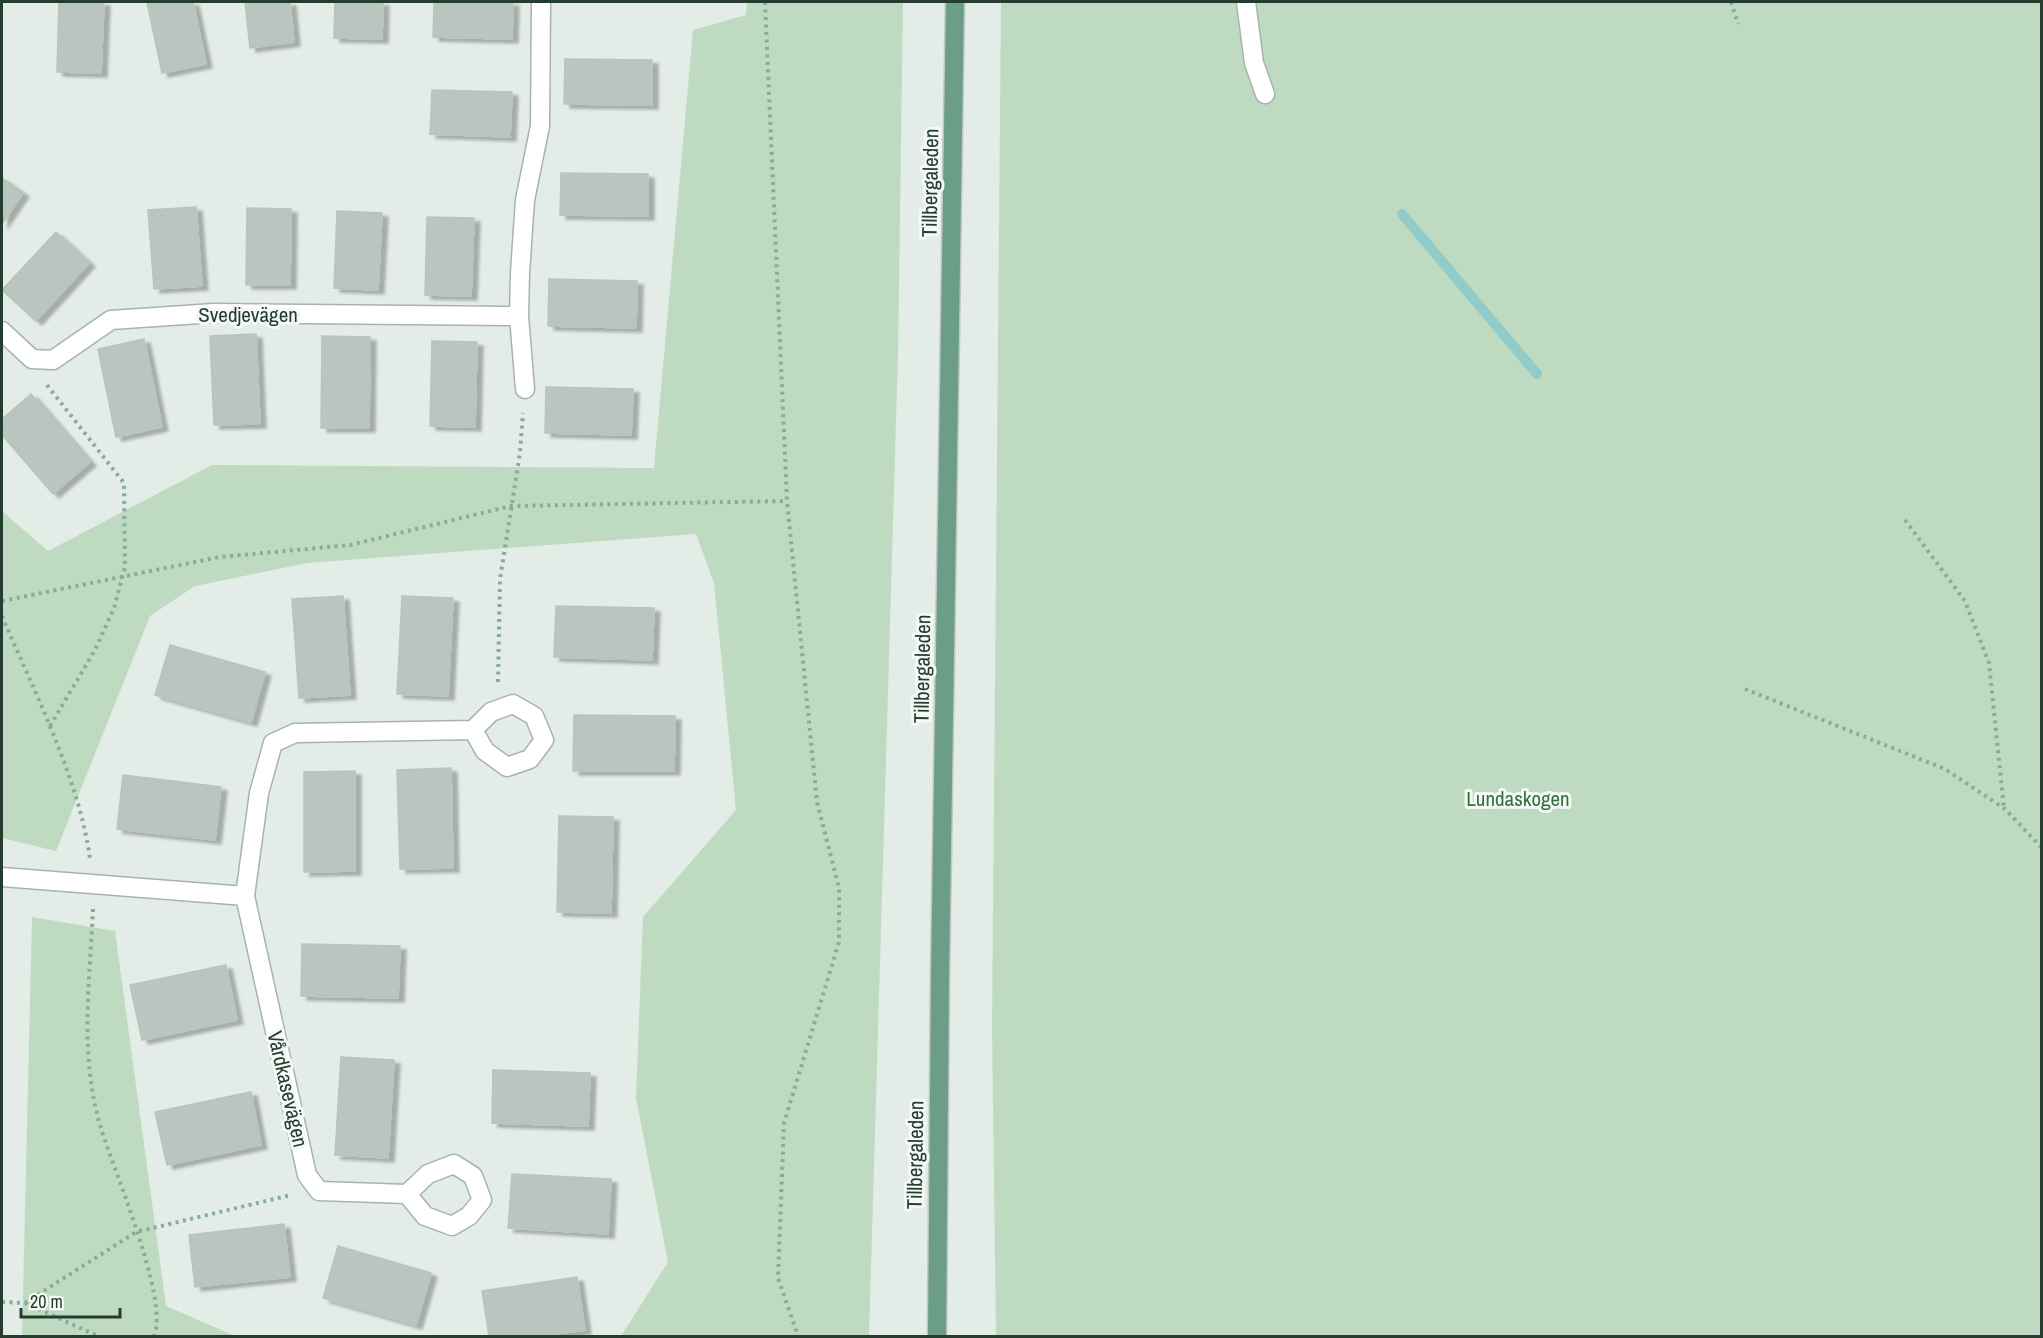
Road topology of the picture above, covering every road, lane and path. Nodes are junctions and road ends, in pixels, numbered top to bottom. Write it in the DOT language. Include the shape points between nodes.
graph roads {
  1 [pos="541,2"];
  2 [pos="765,2"];
  3 [pos="955,2"];
  4 [pos="1246,2"];
  5 [pos="1731,2"];
  6 [pos="1738,24"];
  7 [pos="1265,94"];
  8 [pos="519,316"];
  9 [pos="2,331"];
  10 [pos="32,359"];
  11 [pos="525,389"];
  12 [pos="787,501"];
  13 [pos="511,506"];
  14 [pos="1905,520"];
  15 [pos="122,578"];
  16 [pos="2,602"];
  17 [pos="2,616"];
  18 [pos="498,686"];
  19 [pos="1745,689"];
  20 [pos="50,727"];
  21 [pos="473,730"];
  22 [pos="2005,810"];
  23 [pos="2042,848"];
  24 [pos="2,877"];
  25 [pos="92,886"];
  26 [pos="245,896"];
  27 [pos="319,1191"];
  28 [pos="407,1194"];
  29 [pos="136,1232"];
  30 [pos="2,1302"];
  31 [pos="25,1303"];
  32 [pos="98,1336"];
  33 [pos="154,1336"];
  34 [pos="798,1336"];
  35 [pos="937,1336"];
  1 -- 8 [label="street" via="540,126 525,200"];
  2 -- 12 [label="path"];
  3 -- 35 [label="main road, Tillbergaleden"];
  4 -- 7 [label="street" via="1254,63"];
  5 -- 6 [label="path"];
  8 -- 10 [label="street, Svedjevägen" via="214,313 111,320 53,360"];
  8 -- 11 [label="street"];
  9 -- 10 [label="street"];
  10 -- 15 [label="path" via="49,388 124,483"];
  11 -- 13 [label="path"];
  12 -- 13 [label="path"];
  12 -- 34 [label="path" via="817,802 839,888 839,942 784,1124 778,1278"];
  13 -- 15 [label="path" via="350,545 220,557"];
  13 -- 18 [label="path" via="500,579"];
  14 -- 22 [label="path" via="1965,601 1989,663"];
  15 -- 16 [label="path"];
  15 -- 20 [label="path" via="114,608 95,650"];
  17 -- 20 [label="path"];
  19 -- 22 [label="path" via="1945,769"];
  20 -- 25 [label="path" via="87,829"];
  21 -- 26 [label="street, Vårdkasevägen" via="295,733 273,743 259,793"];
  22 -- 23 [label="path"];
  24 -- 25 [label="street"];
  25 -- 26 [label="street"];
  25 -- 29 [label="path" via="86,1040 98,1117"];
  26 -- 27 [label="street, Vårdkasevägen" via="307,1175"];
  27 -- 28 [label="street"];
  27 -- 29 [label="path"];
  29 -- 31 [label="path"];
  29 -- 33 [label="path" via="157,1298"];
  30 -- 31 [label="path"];
  31 -- 32 [label="path"];
}
